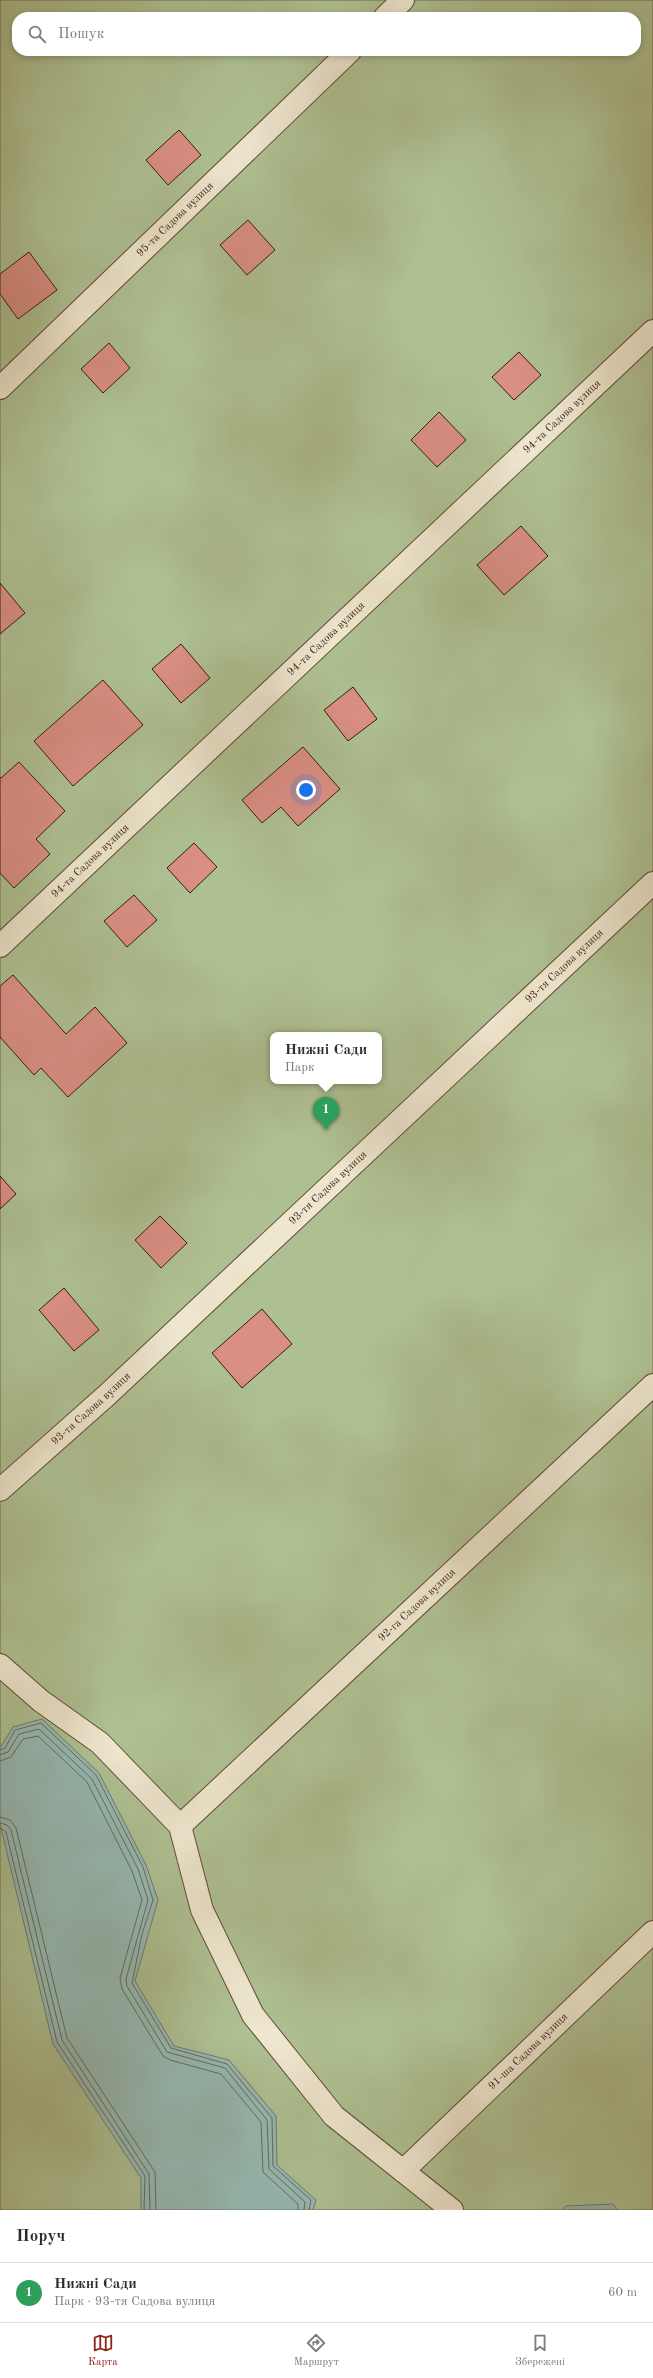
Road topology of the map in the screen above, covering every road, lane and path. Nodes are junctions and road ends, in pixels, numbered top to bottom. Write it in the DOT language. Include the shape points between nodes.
graph roads {
  1 [pos="402,0"];
  2 [pos="390,12"];
  3 [pos="345,56"];
  4 [pos="653,331"];
  5 [pos="0,388"];
  6 [pos="653,883"];
  7 [pos="0,946"];
  8 [pos="653,1385"];
  9 [pos="0,1490"];
  10 [pos="0,1665"];
  11 [pos="180,1826"];
  12 [pos="653,1932"];
  13 [pos="403,2171"];
  14 [pos="452,2210"];
  1 -- 2 [label="street"];
  3 -- 5 [label="street, 95-та Садова вулиця"];
  4 -- 7 [label="street, 94-та Садова вулиця"];
  6 -- 9 [label="street, 93-тя Садова вулиця" via="107,1395"];
  8 -- 11 [label="street, 92-га Садова вулиця"];
  10 -- 11 [label="street" via="40,1701 100,1743"];
  11 -- 13 [label="street" via="202,1910 254,2015 334,2116"];
  12 -- 13 [label="street, 91-ша Садова вулиця"];
  13 -- 14 [label="street"];
}
